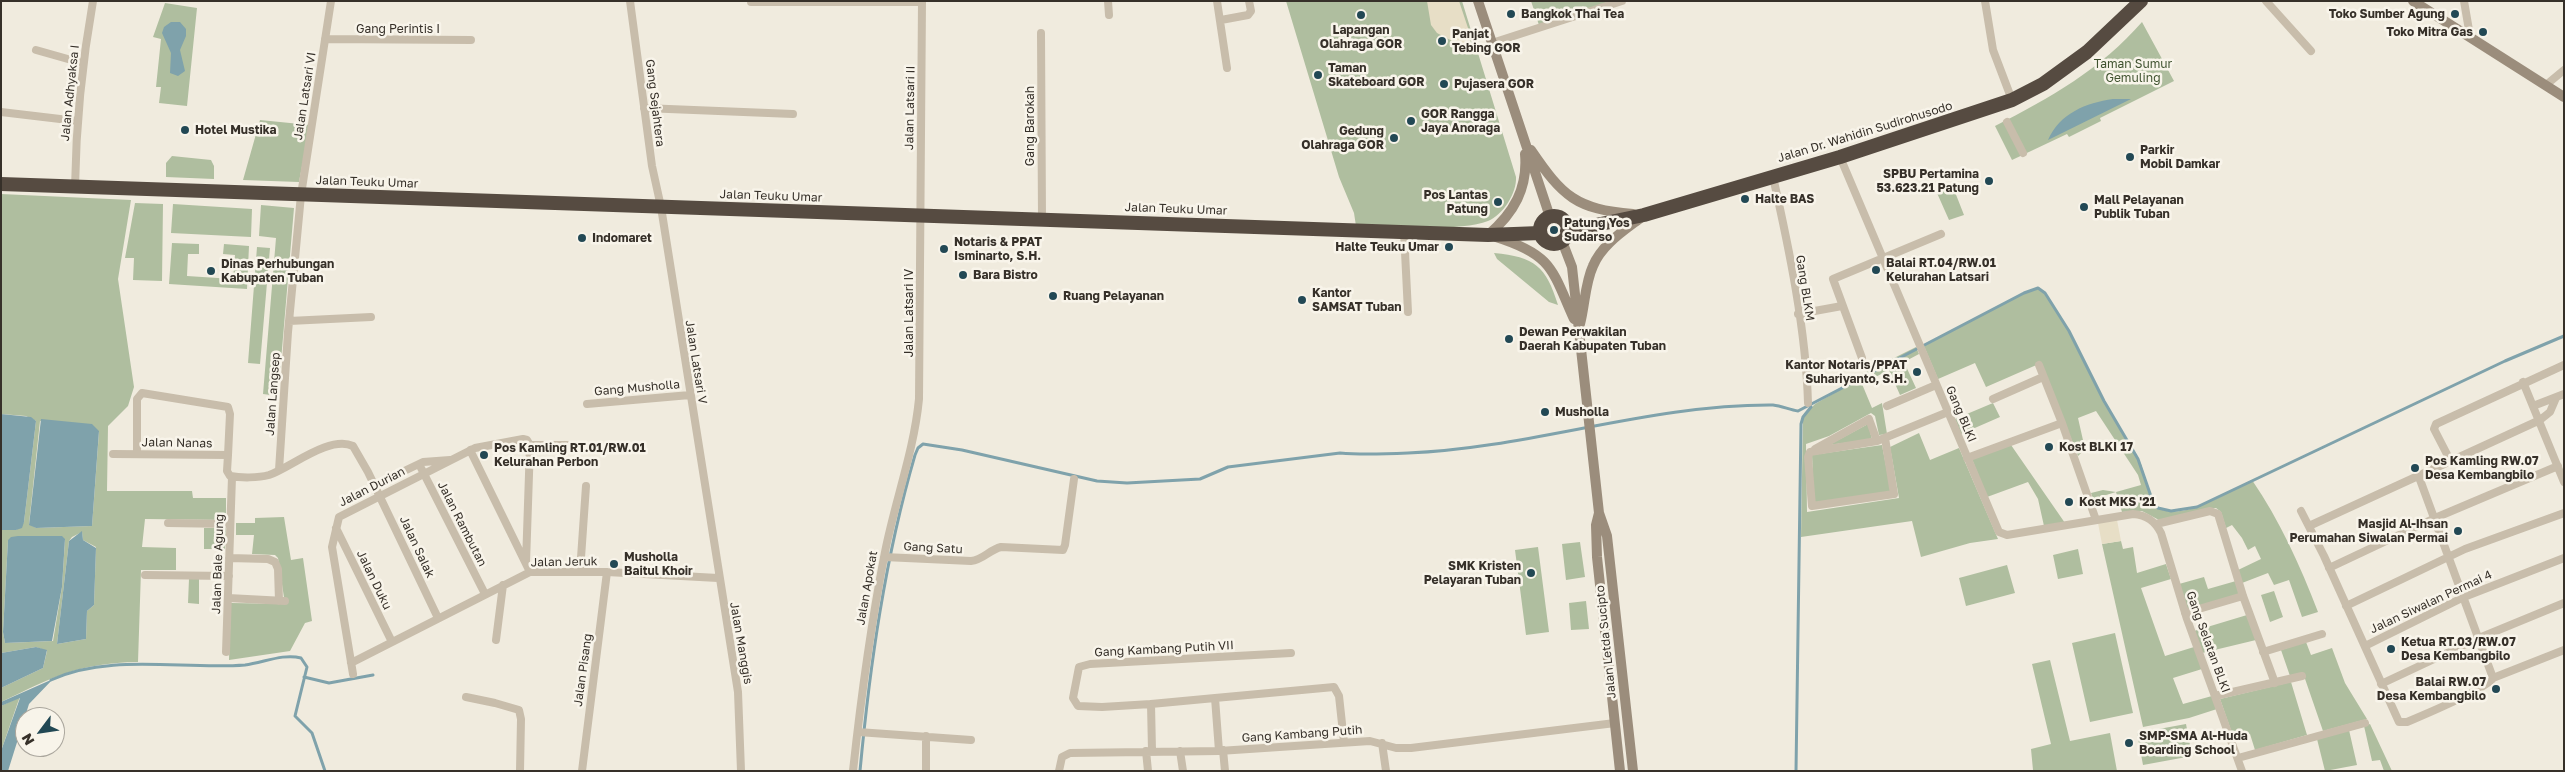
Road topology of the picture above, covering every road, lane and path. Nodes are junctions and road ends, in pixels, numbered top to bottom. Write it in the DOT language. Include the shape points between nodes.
graph roads {
  1 [pos="92,1"];
  2 [pos="331,1"];
  3 [pos="630,1"];
  4 [pos="756,1"];
  5 [pos="1108,1"];
  6 [pos="1217,1"];
  7 [pos="1248,1"];
  8 [pos="1478,1"];
  9 [pos="1622,1"];
  10 [pos="1985,1"];
  11 [pos="2141,1"];
  12 [pos="2266,1"];
  13 [pos="2413,1"];
  14 [pos="2464,1"];
  15 [pos="751,2"];
  16 [pos="922,2"];
  17 [pos="1109,15"];
  18 [pos="1221,20"];
  19 [pos="1041,33"];
  20 [pos="2470,36"];
  21 [pos="325,39"];
  22 [pos="471,40"];
  23 [pos="1492,43"];
  24 [pos="36,50"];
  25 [pos="2311,51"];
  26 [pos="82,63"];
  27 [pos="1227,68"];
  28 [pos="2564,70"];
  29 [pos="2546,85"];
  30 [pos="2564,97"];
  31 [pos="2012,100"];
  32 [pos="644,108"];
  33 [pos="1,112"];
  34 [pos="793,114"];
  35 [pos="76,121"];
  36 [pos="2007,122"];
  37 [pos="1524,139"];
  38 [pos="2023,154"];
  39 [pos="1840,157"];
  40 [pos="1773,177"];
  41 [pos="1,184"];
  42 [pos="75,187"];
  43 [pos="301,195"];
  44 [pos="661,207"];
  45 [pos="1644,215"];
  46 [pos="920,216"];
  47 [pos="1550,217"];
  48 [pos="1042,220"];
  49 [pos="1404,232"];
  50 [pos="1540,233"];
  51 [pos="1940,234"];
  52 [pos="1488,235"];
  53 [pos="1565,236"];
  54 [pos="1885,258"];
  55 [pos="1842,306"];
  56 [pos="1408,312"];
  57 [pos="1798,314"];
  58 [pos="371,317"];
  59 [pos="289,321"];
  60 [pos="1579,330"];
  61 [pos="1862,358"];
  62 [pos="2038,365"];
  63 [pos="2564,365"];
  64 [pos="2044,377"];
  65 [pos="2523,382"];
  66 [pos="1936,385"];
  67 [pos="2564,394"];
  68 [pos="690,395"];
  69 [pos="2556,398"];
  70 [pos="1993,399"];
  71 [pos="1808,403"];
  72 [pos="587,404"];
  73 [pos="1887,406"];
  74 [pos="2534,406"];
  75 [pos="918,411"];
  76 [pos="1948,412"];
  77 [pos="2540,420"];
  78 [pos="2062,423"];
  79 [pos="1881,440"];
  80 [pos="530,445"];
  81 [pos="567,445"];
  82 [pos="470,450"];
  83 [pos="1812,451"];
  84 [pos="113,454"];
  85 [pos="137,454"];
  86 [pos="228,456"];
  87 [pos="1967,458"];
  88 [pos="451,460"];
  89 [pos="2451,462"];
  90 [pos="420,464"];
  91 [pos="2558,466"];
  92 [pos="279,470"];
  93 [pos="424,473"];
  94 [pos="232,477"];
  95 [pos="2419,477"];
  96 [pos="1074,479"];
  97 [pos="2564,482"];
  98 [pos="375,486"];
  99 [pos="586,486"];
  100 [pos="379,495"];
  101 [pos="2301,511"];
  102 [pos="1599,513"];
  103 [pos="2564,513"];
  104 [pos="2435,518"];
  105 [pos="709,520"];
  106 [pos="2096,520"];
  107 [pos="168,523"];
  108 [pos="2155,523"];
  109 [pos="230,524"];
  110 [pos="2309,526"];
  111 [pos="336,528"];
  112 [pos="2449,556"];
  113 [pos="886,557"];
  114 [pos="229,558"];
  115 [pos="2564,558"];
  116 [pos="526,564"];
  117 [pos="2329,568"];
  118 [pos="530,572"];
  119 [pos="580,572"];
  120 [pos="608,572"];
  121 [pos="145,575"];
  122 [pos="229,576"];
  123 [pos="718,578"];
  124 [pos="503,585"];
  125 [pos="485,594"];
  126 [pos="2243,596"];
  127 [pos="2464,597"];
  128 [pos="228,598"];
  129 [pos="2564,603"];
  130 [pos="2346,606"];
  131 [pos="2185,613"];
  132 [pos="438,618"];
  133 [pos="2322,634"];
  134 [pos="2479,638"];
  135 [pos="496,640"];
  136 [pos="392,642"];
  137 [pos="2365,646"];
  138 [pos="2564,650"];
  139 [pos="226,652"];
  140 [pos="2263,652"];
  141 [pos="1291,653"];
  142 [pos="351,663"];
  143 [pos="353,674"];
  144 [pos="2302,676"];
  145 [pos="2493,678"];
  146 [pos="2275,683"];
  147 [pos="2381,684"];
  148 [pos="2215,696"];
  149 [pos="466,697"];
  150 [pos="1215,698"];
  151 [pos="1151,704"];
  152 [pos="1615,723"];
  153 [pos="2365,723"];
  154 [pos="859,732"];
  155 [pos="926,736"];
  156 [pos="971,740"];
  157 [pos="1344,742"];
  158 [pos="1382,743"];
  159 [pos="1221,750"];
  160 [pos="1149,751"];
  161 [pos="1180,751"];
  162 [pos="2238,758"];
  163 [pos="520,771"];
  164 [pos="582,771"];
  165 [pos="741,771"];
  166 [pos="853,771"];
  167 [pos="926,771"];
  168 [pos="1059,771"];
  169 [pos="1148,771"];
  170 [pos="1183,771"];
  171 [pos="1225,771"];
  172 [pos="1386,771"];
  173 [pos="1620,771"];
  174 [pos="1633,771"];
  175 [pos="2242,771"];
  1 -- 26 [label="street, Jalan Adhyaksa I"];
  2 -- 21 [label="street, Jalan Latsari VI"];
  3 -- 32 [label="street, Gang Sejahtera"];
  4 -- 15 [label="street"];
  4 -- 16 [label="street"];
  5 -- 17 [label="street"];
  6 -- 18 [label="street"];
  7 -- 18 [label="street" via="1251,11 1248,15"];
  8 -- 23 [label="main road"];
  9 -- 23 [label="street"];
  10 -- 31 [label="street" via="1993,50"];
  11 -- 31 [label="highway, Jalan Dr. Wahidin Sudirohusodo" via="2087,52 2043,84"];
  12 -- 25 [label="street"];
  13 -- 20 [label="main road"];
  14 -- 20 [label="street"];
  16 -- 46 [label="street, Jalan Latsari II"];
  18 -- 27 [label="street"];
  19 -- 48 [label="street, Gang Barokah"];
  20 -- 29 [label="main road"];
  21 -- 22 [label="street, Gang Perintis I"];
  21 -- 43 [label="street, Jalan Latsari VI"];
  23 -- 37 [label="main road"];
  24 -- 26 [label="street"];
  26 -- 35 [label="street, Jalan Adhyaksa I"];
  28 -- 29 [label="street"];
  29 -- 30 [label="main road"];
  31 -- 39 [label="highway, Jalan Dr. Wahidin Sudirohusodo"];
  32 -- 34 [label="street"];
  32 -- 44 [label="street, Gang Sejahtera"];
  33 -- 35 [label="street"];
  35 -- 42 [label="street, Jalan Adhyaksa I"];
  36 -- 38 [label="street"];
  37 -- 45 [label="main road" via="1554,182 1572,199 1602,211"];
  37 -- 47 [label="main road"];
  37 -- 52 [label="main road" via="1524,184 1510,215"];
  39 -- 40 [label="highway, Jalan Dr. Wahidin Sudirohusodo"];
  39 -- 54 [label="street, Gang BLKI"];
  40 -- 45 [label="highway, Jalan Dr. Wahidin Sudirohusodo"];
  40 -- 57 [label="street, Gang BLKM"];
  41 -- 42 [label="highway, Jalan Teuku Umar"];
  42 -- 43 [label="highway, Jalan Teuku Umar"];
  43 -- 44 [label="highway, Jalan Teuku Umar"];
  43 -- 59 [label="street, Jalan Langsep"];
  44 -- 46 [label="highway, Jalan Teuku Umar"];
  44 -- 68 [label="street, Jalan Latsari V"];
  45 -- 53 [label="highway, Jalan Dr. Wahidin Sudirohusodo"];
  45 -- 60 [label="main road" via="1608,244 1596,260 1590,272"];
  46 -- 48 [label="highway, Jalan Teuku Umar"];
  46 -- 75 [label="street, Jalan Latsari IV"];
  47 -- 50 [label="highway" via="1541,225"];
  47 -- 53 [label="highway" via="1562,220"];
  48 -- 49 [label="highway, Jalan Teuku Umar"];
  49 -- 52 [label="highway, Jalan Teuku Umar"];
  49 -- 56 [label="street"];
  50 -- 52 [label="highway, Jalan Teuku Umar"];
  50 -- 53 [label="highway" via="1549,243"];
  51 -- 54 [label="street"];
  52 -- 60 [label="main road" via="1522,246 1549,265"];
  53 -- 60 [label="main road, Jalan Letda Sucipto" via="1572,266"];
  54 -- 55 [label="street" via="1834,277 1832,282"];
  54 -- 66 [label="street, Gang BLKI"];
  55 -- 57 [label="street"];
  55 -- 61 [label="street"];
  57 -- 71 [label="street, Gang BLKM"];
  58 -- 59 [label="street"];
  59 -- 92 [label="street, Jalan Langsep"];
  60 -- 102 [label="main road, Jalan Letda Sucipto"];
  62 -- 64 [label="street"];
  63 -- 65 [label="street"];
  64 -- 70 [label="street"];
  64 -- 78 [label="street"];
  65 -- 74 [label="street"];
  65 -- 89 [label="street" via="2436,424 2436,434"];
  66 -- 73 [label="street"];
  66 -- 76 [label="street, Gang BLKI"];
  67 -- 69 [label="street"];
  68 -- 72 [label="street, Gang Musholla"];
  68 -- 105 [label="street, Jalan Latsari V"];
  69 -- 74 [label="street"];
  69 -- 77 [label="street" via="2550,412"];
  74 -- 77 [label="street"];
  75 -- 113 [label="street, Jalan Apokat"];
  76 -- 79 [label="street"];
  76 -- 87 [label="street, Gang BLKI"];
  77 -- 89 [label="street"];
  77 -- 91 [label="street"];
  78 -- 87 [label="street"];
  78 -- 106 [label="street"];
  79 -- 83 [label="street"];
  79 -- 83 [label="street" via="1869,419"];
  79 -- 83 [label="street" via="1895,490 1890,496 1812,506 1808,457"];
  80 -- 81 [label="street, Jalan Durian"];
  80 -- 82 [label="street, Jalan Durian" via="523,440"];
  80 -- 116 [label="street"];
  82 -- 88 [label="street, Jalan Durian"];
  82 -- 116 [label="street"];
  84 -- 85 [label="street, Jalan Nanas"];
  85 -- 86 [label="street, Jalan Nanas"];
  85 -- 86 [label="street" via="137,399 142,393 228,407"];
  86 -- 94 [label="street, Jalan Nanas" via="228,473"];
  87 -- 106 [label="street, Gang BLKI" via="2002,535"];
  88 -- 90 [label="street, Jalan Durian" via="429,460"];
  88 -- 93 [label="street, Jalan Durian"];
  89 -- 95 [label="street"];
  90 -- 93 [label="street, Jalan Rambutan"];
  90 -- 98 [label="street, Jalan Durian"];
  91 -- 97 [label="street"];
  91 -- 104 [label="street"];
  92 -- 94 [label="street" via="263,476"];
  92 -- 98 [label="street" via="308,454 347,444 359,454"];
  93 -- 100 [label="street, Jalan Durian"];
  93 -- 125 [label="street, Jalan Rambutan"];
  94 -- 109 [label="street, Jalan Bale Agung"];
  95 -- 104 [label="street"];
  95 -- 110 [label="street"];
  96 -- 113 [label="street, Gang Satu" via="1065,548 998,548 976,561"];
  98 -- 100 [label="street, Jalan Salak"];
  99 -- 119 [label="street"];
  100 -- 111 [label="street, Jalan Durian" via="342,514"];
  100 -- 132 [label="street, Jalan Salak"];
  101 -- 110 [label="street"];
  102 -- 152 [label="main road, Jalan Letda Sucipto" via="1597,557"];
  102 -- 174 [label="main road, Jalan Letda Sucipto" via="1608,546"];
  103 -- 112 [label="street"];
  104 -- 112 [label="street"];
  104 -- 117 [label="street"];
  105 -- 123 [label="street, Jalan Manggis"];
  106 -- 108 [label="street, Gang BLKI" via="2133,514 2146,516"];
  107 -- 109 [label="street"];
  108 -- 126 [label="street" via="2216,512"];
  108 -- 131 [label="street, Gang Selatan BLKI"];
  109 -- 114 [label="street, Jalan Bale Agung"];
  110 -- 117 [label="street"];
  111 -- 136 [label="street, Jalan Duku"];
  111 -- 142 [label="street, Jalan Durian" via="332,551"];
  112 -- 127 [label="street"];
  112 -- 130 [label="street"];
  113 -- 154 [label="street, Jalan Apokat" via="866,661"];
  114 -- 122 [label="street, Jalan Bale Agung"];
  114 -- 128 [label="street" via="275,562 282,601"];
  115 -- 127 [label="street, Jalan Siwalan Permai 4"];
  116 -- 118 [label="street"];
  117 -- 130 [label="street"];
  118 -- 119 [label="street, Jalan Jeruk"];
  118 -- 124 [label="street, Jalan Jeruk"];
  119 -- 120 [label="street, Jalan Jeruk"];
  120 -- 123 [label="street, Jalan Jeruk"];
  120 -- 164 [label="street, Jalan Pisang"];
  121 -- 122 [label="street"];
  122 -- 128 [label="street, Jalan Bale Agung"];
  123 -- 165 [label="street, Jalan Manggis" via="739,698"];
  124 -- 125 [label="street, Jalan Jeruk"];
  124 -- 135 [label="street"];
  125 -- 132 [label="street, Jalan Jeruk"];
  126 -- 131 [label="street"];
  126 -- 140 [label="street"];
  127 -- 134 [label="street"];
  127 -- 137 [label="street, Jalan Siwalan Permai 4"];
  128 -- 139 [label="street, Jalan Bale Agung"];
  129 -- 134 [label="street"];
  130 -- 137 [label="street"];
  131 -- 148 [label="street, Gang Selatan BLKI"];
  132 -- 136 [label="street, Jalan Jeruk"];
  133 -- 140 [label="street"];
  134 -- 145 [label="street"];
  134 -- 147 [label="street"];
  136 -- 142 [label="street, Jalan Jeruk"];
  137 -- 147 [label="street"];
  138 -- 145 [label="street"];
  140 -- 146 [label="street"];
  141 -- 151 [label="street, Gang Kambang Putih VII" via="1090,664 1078,669 1073,698 1078,706"];
  142 -- 143 [label="street, Jalan Durian"];
  144 -- 146 [label="street"];
  145 -- 147 [label="street" via="2492,682 2401,724"];
  146 -- 148 [label="street"];
  148 -- 162 [label="street, Gang Selatan BLKI"];
  149 -- 163 [label="street" via="519,710"];
  150 -- 151 [label="street"];
  150 -- 157 [label="street" via="1334,687 1339,696"];
  150 -- 159 [label="street"];
  151 -- 160 [label="street"];
  152 -- 158 [label="street, Gang Kambang Putih" via="1444,745 1401,748"];
  152 -- 173 [label="main road, Jalan Letda Sucipto"];
  153 -- 162 [label="street"];
  154 -- 155 [label="street"];
  154 -- 166 [label="street, Jalan Apokat"];
  155 -- 156 [label="street"];
  155 -- 167 [label="street"];
  157 -- 158 [label="street, Gang Kambang Putih"];
  157 -- 159 [label="street, Gang Kambang Putih"];
  158 -- 172 [label="street"];
  159 -- 161 [label="street, Gang Kambang Putih"];
  159 -- 171 [label="street"];
  160 -- 161 [label="street, Gang Kambang Putih"];
  160 -- 168 [label="street, Gang Kambang Putih" via="1068,753 1062,757"];
  160 -- 169 [label="street"];
  161 -- 170 [label="street"];
  162 -- 175 [label="street, Gang Selatan BLKI"];
}
